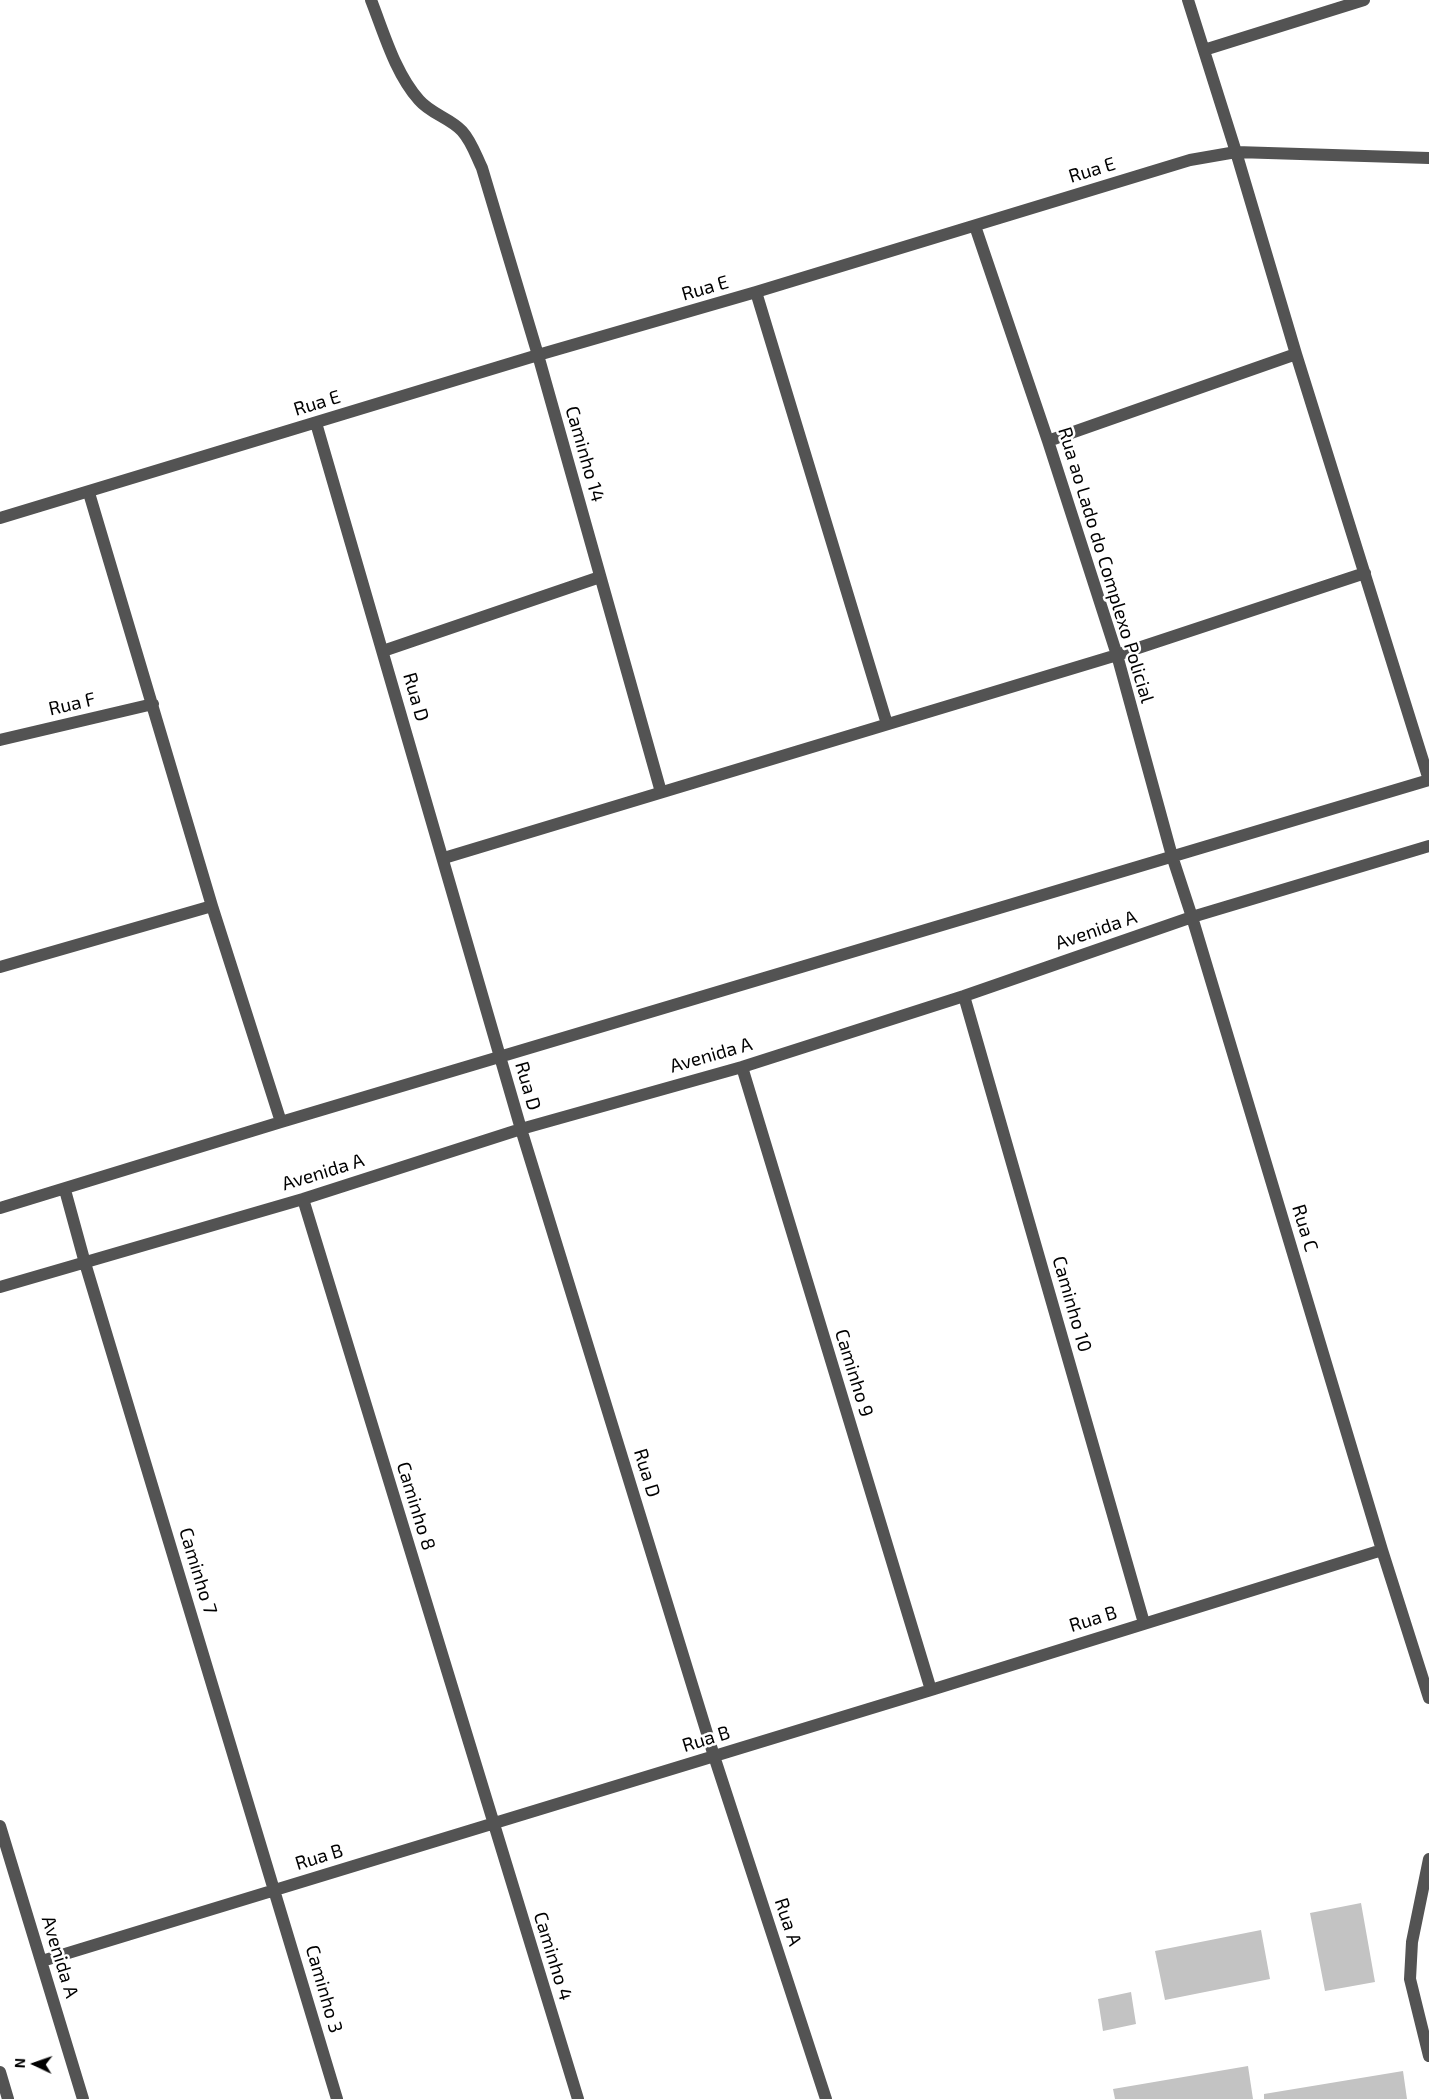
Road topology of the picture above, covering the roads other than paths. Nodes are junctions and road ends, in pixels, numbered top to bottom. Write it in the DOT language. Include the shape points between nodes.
graph roads {
  1 [pos="371,0"];
  2 [pos="1188,0"];
  3 [pos="1364,0"];
  4 [pos="1204,50"];
  5 [pos="1236,152"];
  6 [pos="1429,158"];
  7 [pos="975,226"];
  8 [pos="756,292"];
  9 [pos="1296,354"];
  10 [pos="538,356"];
  11 [pos="316,423"];
  12 [pos="1048,441"];
  13 [pos="89,493"];
  14 [pos="0,518"];
  15 [pos="1365,573"];
  16 [pos="600,577"];
  17 [pos="383,651"];
  18 [pos="1117,655"];
  19 [pos="153,704"];
  20 [pos="886,724"];
  21 [pos="0,740"];
  22 [pos="1429,780"];
  23 [pos="661,792"];
  24 [pos="1429,846"];
  25 [pos="1172,856"];
  26 [pos="444,858"];
  27 [pos="212,906"];
  28 [pos="1192,917"];
  29 [pos="0,967"];
  30 [pos="964,996"];
  31 [pos="500,1058"];
  32 [pos="742,1066"];
  33 [pos="281,1122"];
  34 [pos="521,1129"];
  35 [pos="65,1190"];
  36 [pos="303,1199"];
  37 [pos="0,1208"];
  38 [pos="85,1263"];
  39 [pos="0,1287"];
  40 [pos="1382,1550"];
  41 [pos="1144,1623"];
  42 [pos="931,1690"];
  43 [pos="1429,1698"];
  44 [pos="714,1756"];
  45 [pos="492,1824"];
  46 [pos="0,1826"];
  47 [pos="1429,1859"];
  48 [pos="275,1890"];
  49 [pos="42,1961"];
  50 [pos="1429,2056"];
  51 [pos="0,2072"];
  52 [pos="8,2099"];
  53 [pos="84,2099"];
  54 [pos="337,2099"];
  55 [pos="578,2099"];
  56 [pos="826,2099"];
  1 -- 10 [label="street, Caminho 14" via="400,71 418,100 462,130 482,168"];
  2 -- 4 [label="street"];
  3 -- 4 [label="street"];
  4 -- 5 [label="street"];
  5 -- 6 [label="street, Rua E"];
  5 -- 7 [label="street, Rua E" via="1190,160"];
  5 -- 9 [label="street"];
  7 -- 8 [label="street, Rua E"];
  7 -- 12 [label="street, Rua ao Lado do Complexo Policial"];
  8 -- 10 [label="street, Rua E"];
  8 -- 20 [label="street"];
  9 -- 12 [label="street"];
  9 -- 15 [label="street"];
  10 -- 11 [label="street, Rua E"];
  10 -- 16 [label="street, Caminho 14"];
  11 -- 13 [label="street, Rua E"];
  11 -- 17 [label="street, Rua D"];
  12 -- 18 [label="street, Rua ao Lado do Complexo Policial"];
  13 -- 14 [label="street, Rua E"];
  13 -- 19 [label="street"];
  15 -- 18 [label="street"];
  15 -- 22 [label="street"];
  16 -- 17 [label="street"];
  16 -- 23 [label="street, Caminho 14"];
  17 -- 26 [label="street, Rua D"];
  18 -- 20 [label="street"];
  18 -- 25 [label="street, Rua ao Lado do Complexo Policial"];
  19 -- 21 [label="street, Rua F"];
  19 -- 27 [label="street"];
  20 -- 23 [label="street"];
  22 -- 25 [label="street"];
  23 -- 26 [label="street"];
  24 -- 28 [label="street, Avenida A"];
  25 -- 28 [label="street, Rua ao Lado do Complexo Policial"];
  25 -- 31 [label="street"];
  26 -- 31 [label="street, Rua D"];
  27 -- 29 [label="street"];
  27 -- 33 [label="street"];
  28 -- 30 [label="street, Avenida A"];
  28 -- 40 [label="street, Rua C"];
  30 -- 32 [label="street, Avenida A"];
  30 -- 41 [label="street, Caminho 10"];
  31 -- 33 [label="street"];
  31 -- 34 [label="street, Rua D"];
  32 -- 34 [label="street, Avenida A"];
  32 -- 42 [label="street, Caminho 9"];
  33 -- 35 [label="street"];
  34 -- 36 [label="street, Avenida A"];
  34 -- 44 [label="street, Rua D"];
  35 -- 37 [label="street"];
  35 -- 38 [label="street, Caminho 7"];
  36 -- 38 [label="street, Avenida A"];
  36 -- 45 [label="street, Caminho 8"];
  38 -- 39 [label="street, Avenida A"];
  38 -- 48 [label="street, Caminho 7"];
  40 -- 41 [label="street, Rua B"];
  40 -- 43 [label="street"];
  41 -- 42 [label="street, Rua B"];
  42 -- 44 [label="street, Rua B"];
  44 -- 45 [label="street, Rua B"];
  44 -- 56 [label="street, Rua A"];
  45 -- 48 [label="street, Rua B"];
  45 -- 55 [label="street, Caminho 4"];
  46 -- 49 [label="street, Avenida A"];
  47 -- 50 [label="street" via="1412,1942 1410,1978"];
  48 -- 49 [label="street, Rua B"];
  48 -- 54 [label="street, Caminho 3"];
  49 -- 53 [label="street, Avenida A"];
  51 -- 52 [label="street"];
}
